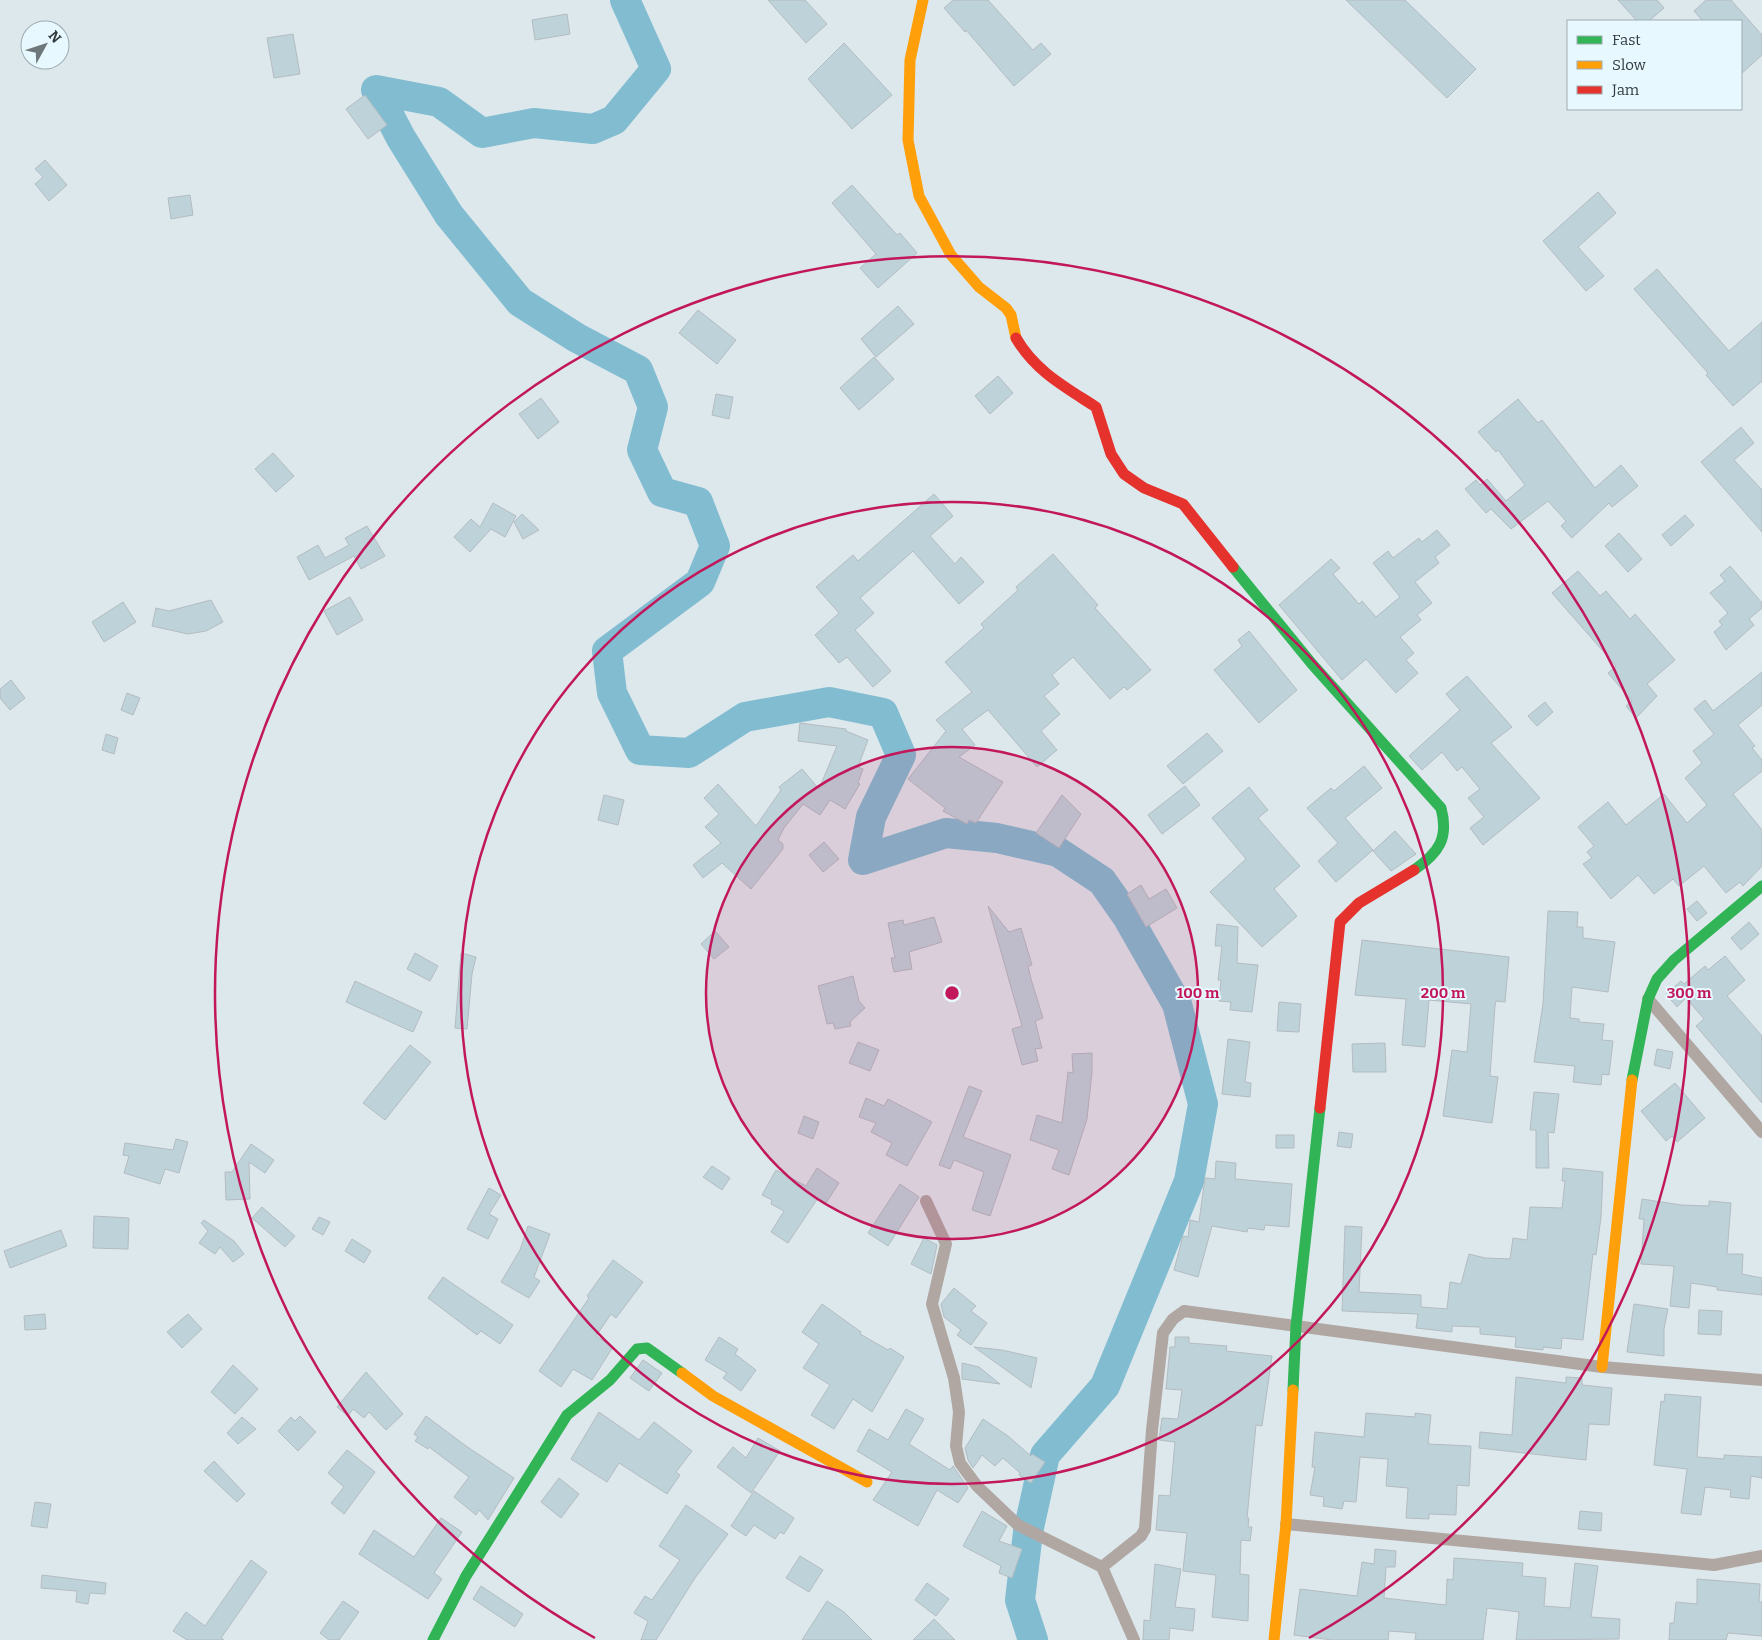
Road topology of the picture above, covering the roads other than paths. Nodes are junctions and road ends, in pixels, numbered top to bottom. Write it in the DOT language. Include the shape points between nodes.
graph roads {
  1 [pos="923,0"];
  2 [pos="1762,886"];
  3 [pos="1648,999"];
  4 [pos="1762,1132"];
  5 [pos="926,1201"];
  6 [pos="1296,1326"];
  7 [pos="1602,1367"];
  8 [pos="1762,1380"];
  9 [pos="867,1482"];
  10 [pos="1286,1524"];
  11 [pos="1762,1556"];
  12 [pos="1102,1567"];
  13 [pos="433,1640"];
  14 [pos="1134,1640"];
  15 [pos="1274,1640"];
  1 -- 6 [label="street" via="910,60 908,140 919,196 951,254 979,287 1006,308 1027,356 1050,378 1096,407 1109,449 1126,478 1170,495 1183,504 1312,664 1445,816 1442,843 1410,874 1359,903 1340,922"];
  2 -- 3 [label="street" via="1674,960 1657,979"];
  3 -- 4 [label="street"];
  3 -- 7 [label="street" via="1634,1064"];
  5 -- 12 [label="street" via="946,1244 932,1304 954,1378 958,1412 956,1446 960,1463 977,1486 1018,1525"];
  6 -- 7 [label="street"];
  6 -- 10 [label="street"];
  6 -- 12 [label="street" via="1184,1311 1173,1319 1163,1333 1145,1529 1141,1536"];
  7 -- 8 [label="street"];
  9 -- 13 [label="street" via="712,1396 647,1348 637,1349 610,1380 567,1415 466,1576"];
  10 -- 11 [label="street" via="1714,1566"];
  10 -- 15 [label="street"];
  12 -- 14 [label="street"];
}
